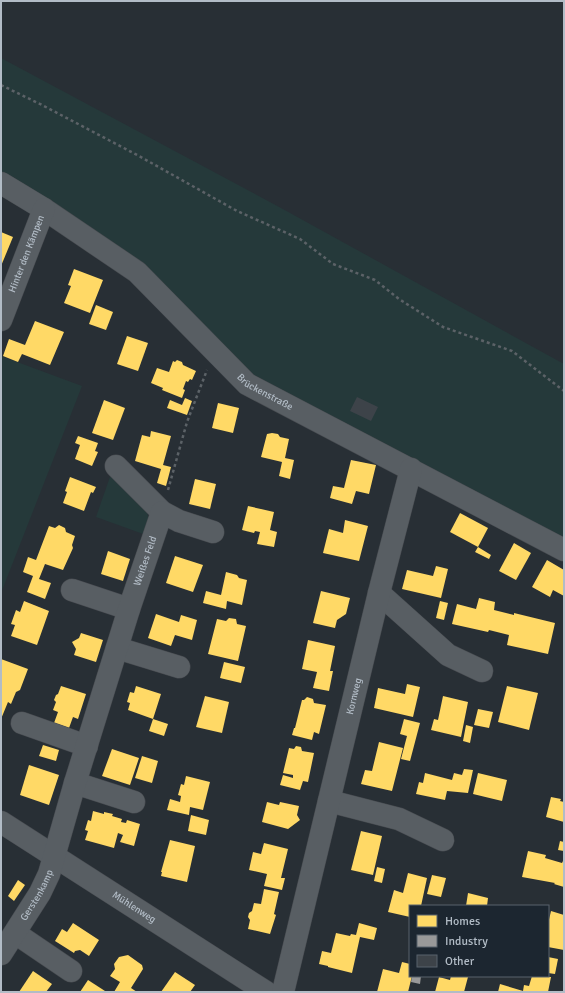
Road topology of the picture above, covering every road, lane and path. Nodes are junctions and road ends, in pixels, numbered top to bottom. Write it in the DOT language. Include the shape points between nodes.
graph roads {
  1 [pos="1,85"];
  2 [pos="1,184"];
  3 [pos="44,209"];
  4 [pos="1,320"];
  5 [pos="215,351"];
  6 [pos="564,392"];
  7 [pos="116,466"];
  8 [pos="411,469"];
  9 [pos="162,512"];
  10 [pos="213,532"];
  11 [pos="564,550"];
  12 [pos="72,590"];
  13 [pos="379,593"];
  14 [pos="129,610"];
  15 [pos="117,648"];
  16 [pos="179,667"];
  17 [pos="482,671"];
  18 [pos="22,723"];
  19 [pos="87,746"];
  20 [pos="75,783"];
  21 [pos="329,801"];
  22 [pos="134,802"];
  23 [pos="1,822"];
  24 [pos="443,840"];
  25 [pos="54,856"];
  26 [pos="15,933"];
  27 [pos="1,954"];
  28 [pos="71,971"];
  29 [pos="266,992"];
  30 [pos="284,992"];
  1 -- 6 [label="path" via="237,211 300,239 333,264 375,280 398,299 443,327 512,351"];
  2 -- 3 [label="street, Brückenstraße"];
  3 -- 4 [label="street, Hinter den Kämpen"];
  3 -- 5 [label="street, Brückenstraße" via="137,272"];
  5 -- 8 [label="street, Brückenstraße" via="247,384"];
  5 -- 9 [label="path" via="187,422"];
  7 -- 9 [label="street"];
  8 -- 11 [label="street, Brückenstraße"];
  8 -- 13 [label="street, Kornweg"];
  9 -- 10 [label="street" via="179,521"];
  9 -- 14 [label="street, Weißes Feld"];
  12 -- 14 [label="street"];
  13 -- 17 [label="street" via="448,655"];
  13 -- 21 [label="street, Kornweg"];
  14 -- 15 [label="street, Weißes Feld"];
  15 -- 16 [label="street"];
  15 -- 19 [label="street, Weißes Feld"];
  18 -- 19 [label="street"];
  19 -- 20 [label="street, Weißes Feld"];
  20 -- 22 [label="street"];
  20 -- 25 [label="street, Weißes Feld"];
  21 -- 24 [label="street" via="399,819"];
  21 -- 30 [label="street, Kornweg"];
  23 -- 25 [label="street, Mühlenweg"];
  25 -- 26 [label="street, Gerstenkamp" via="40,892"];
  25 -- 29 [label="street, Mühlenweg"];
  26 -- 27 [label="street, Gerstenkamp"];
  26 -- 28 [label="street, Gerstenkamp"];
}
